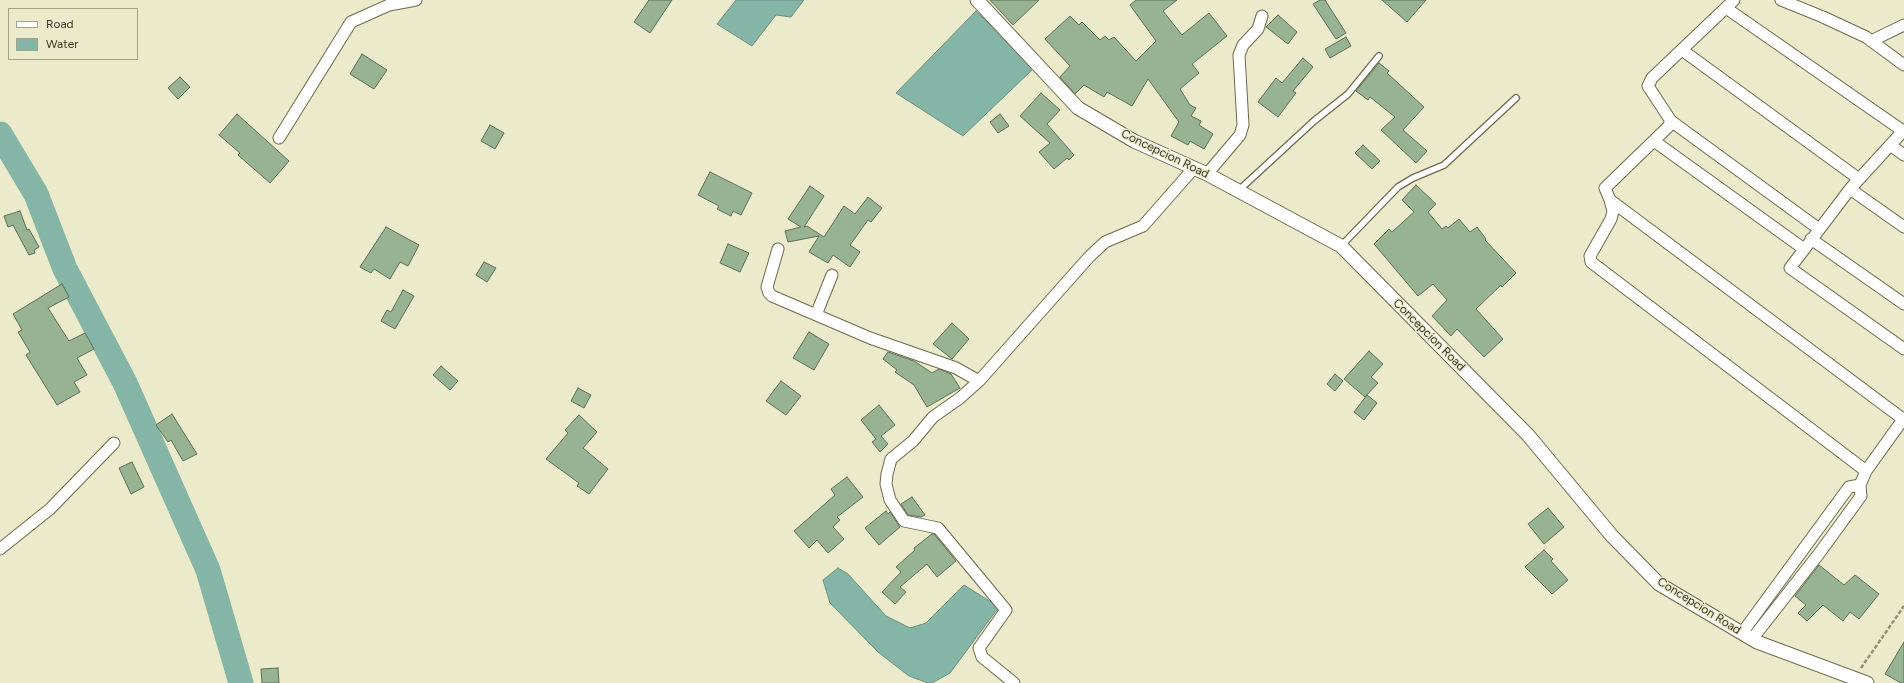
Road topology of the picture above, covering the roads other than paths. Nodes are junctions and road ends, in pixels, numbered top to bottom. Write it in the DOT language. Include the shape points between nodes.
graph roads {
  1 [pos="416,0"];
  2 [pos="977,0"];
  3 [pos="1780,0"];
  4 [pos="1730,4"];
  5 [pos="1262,16"];
  6 [pos="1904,25"];
  7 [pos="1871,41"];
  8 [pos="1682,50"];
  9 [pos="1379,56"];
  10 [pos="1904,65"];
  11 [pos="1516,98"];
  12 [pos="1671,121"];
  13 [pos="1904,131"];
  14 [pos="279,138"];
  15 [pos="1654,141"];
  16 [pos="1890,145"];
  17 [pos="1904,155"];
  18 [pos="1194,168"];
  19 [pos="1207,174"];
  20 [pos="1859,179"];
  21 [pos="1850,189"];
  22 [pos="1238,191"];
  23 [pos="1610,200"];
  24 [pos="1904,227"];
  25 [pos="1819,229"];
  26 [pos="1811,239"];
  27 [pos="1341,246"];
  28 [pos="778,249"];
  29 [pos="1804,249"];
  30 [pos="832,275"];
  31 [pos="1904,304"];
  32 [pos="816,315"];
  33 [pos="1904,349"];
  34 [pos="978,381"];
  35 [pos="1903,418"];
  36 [pos="114,443"];
  37 [pos="1866,471"];
  38 [pos="1860,485"];
  39 [pos="0,549"];
  40 [pos="1800,555"];
  41 [pos="1812,564"];
  42 [pos="1754,617"];
  43 [pos="1764,624"];
  44 [pos="1747,636"];
  45 [pos="1014,683"];
  46 [pos="1867,683"];
  1 -- 14 [label="street" via="389,5 351,22"];
  2 -- 18 [label="street, Concepcion Road" via="1078,108 1134,141"];
  3 -- 7 [label="street" via="1823,17"];
  4 -- 8 [label="street"];
  4 -- 13 [label="street"];
  5 -- 19 [label="street" via="1258,29 1243,45 1239,55 1243,125 1240,135"];
  6 -- 7 [label="street"];
  7 -- 10 [label="street"];
  8 -- 12 [label="street" via="1652,78 1648,86"];
  8 -- 20 [label="street"];
  9 -- 22 [label="lane" via="1348,94 1319,116"];
  11 -- 27 [label="lane" via="1444,165 1398,187"];
  12 -- 15 [label="street"];
  12 -- 25 [label="street"];
  13 -- 16 [label="street"];
  15 -- 23 [label="street" via="1605,188"];
  15 -- 29 [label="street"];
  16 -- 17 [label="street"];
  16 -- 20 [label="street"];
  18 -- 19 [label="street, Concepcion Road"];
  18 -- 34 [label="street" via="1143,226 1105,242 1089,257"];
  19 -- 22 [label="street, Concepcion Road"];
  20 -- 21 [label="street"];
  21 -- 24 [label="street"];
  21 -- 25 [label="street"];
  22 -- 27 [label="street, Concepcion Road"];
  23 -- 35 [label="street"];
  23 -- 37 [label="street" via="1613,211 1611,218 1590,256 1591,262"];
  25 -- 26 [label="street"];
  26 -- 29 [label="street"];
  26 -- 31 [label="street"];
  27 -- 44 [label="street, Concepcion Road" via="1528,435 1612,536 1659,584"];
  28 -- 32 [label="street" via="767,287 769,293"];
  29 -- 33 [label="street" via="1790,268"];
  30 -- 32 [label="street"];
  32 -- 34 [label="street" via="870,338 956,368"];
  34 -- 45 [label="street" via="960,398 933,417 913,441 891,459 886,484 890,500 904,521 938,528 1006,610 979,648 982,658"];
  35 -- 37 [label="street"];
  36 -- 39 [label="street" via="50,509"];
  37 -- 38 [label="street"];
  38 -- 40 [label="street" via="1849,487"];
  38 -- 41 [label="street" via="1861,496"];
  40 -- 41 [label="street"];
  40 -- 42 [label="street"];
  41 -- 43 [label="street"];
  42 -- 43 [label="street"];
  42 -- 44 [label="street"];
  43 -- 44 [label="street"];
  44 -- 46 [label="street, Concepcion Road"];
}
